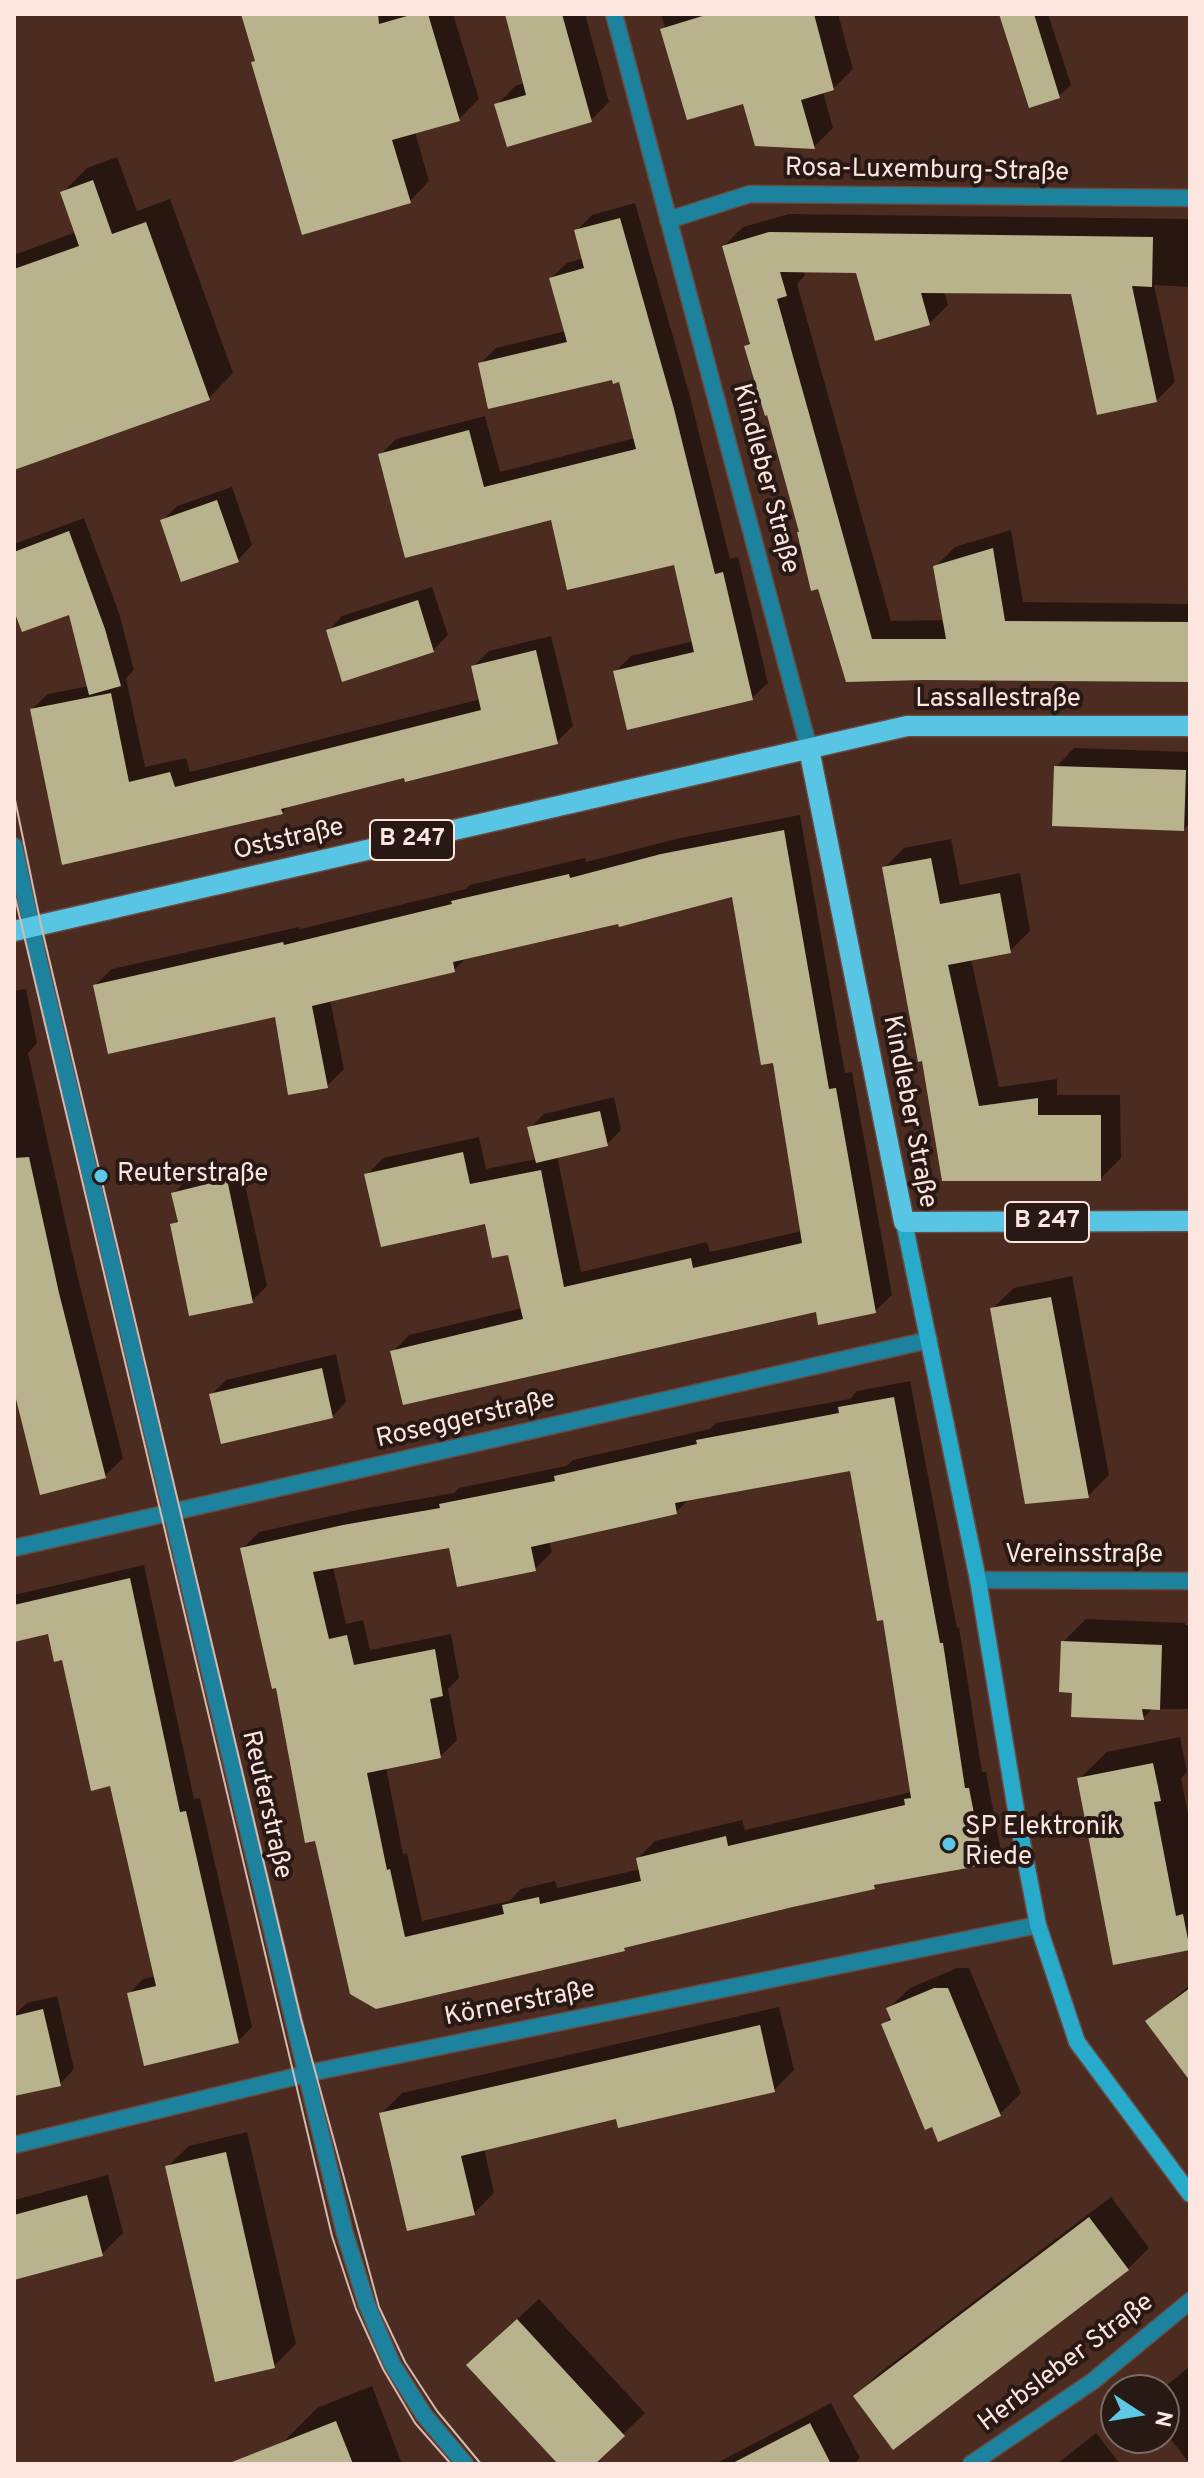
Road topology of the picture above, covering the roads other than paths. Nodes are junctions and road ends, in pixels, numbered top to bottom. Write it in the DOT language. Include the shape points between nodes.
graph roads {
  1 [pos="614,14"];
  2 [pos="1190,198"];
  3 [pos="668,220"];
  4 [pos="1190,726"];
  5 [pos="809,749"];
  6 [pos="14,846"];
  7 [pos="23,929"];
  8 [pos="1190,1221"];
  9 [pos="904,1222"];
  10 [pos="929,1340"];
  11 [pos="171,1513"];
  12 [pos="14,1548"];
  13 [pos="978,1580"];
  14 [pos="1190,1581"];
  15 [pos="1038,1925"];
  16 [pos="305,2074"];
  17 [pos="14,2145"];
  18 [pos="1190,2194"];
  19 [pos="1190,2301"];
  20 [pos="465,2464"];
  21 [pos="971,2464"];
  1 -- 3 [label="street, Kindleber Straße"];
  2 -- 3 [label="street, Rosa-Luxemburg-Straße" via="750,194"];
  3 -- 5 [label="street, Kindleber Straße"];
  4 -- 5 [label="main road, Lassallestraße / B 247" via="907,726"];
  5 -- 7 [label="main road, Oststraße / B 247"];
  5 -- 9 [label="main road, Kindleber Straße"];
  6 -- 7 [label="street, Reuterstraße"];
  7 -- 11 [label="street, Reuterstraße"];
  8 -- 9 [label="main road, B 247"];
  9 -- 10 [label="main road, Kindleber Straße"];
  10 -- 11 [label="street, Roseggerstraße"];
  10 -- 13 [label="main road, Kindleber Straße"];
  11 -- 12 [label="street, Roseggerstraße"];
  11 -- 16 [label="street, Reuterstraße"];
  13 -- 14 [label="street, Vereinsstraße"];
  13 -- 15 [label="main road, Kindleber Straße"];
  15 -- 16 [label="street, Körnerstraße"];
  15 -- 18 [label="main road, Kindleber Straße" via="1077,2042"];
  16 -- 17 [label="street, Körnerstraße"];
  16 -- 20 [label="street, Reuterstraße" via="367,2305 392,2364 424,2415"];
  19 -- 21 [label="street, Herbsleber Straße" via="1093,2381"];
}
